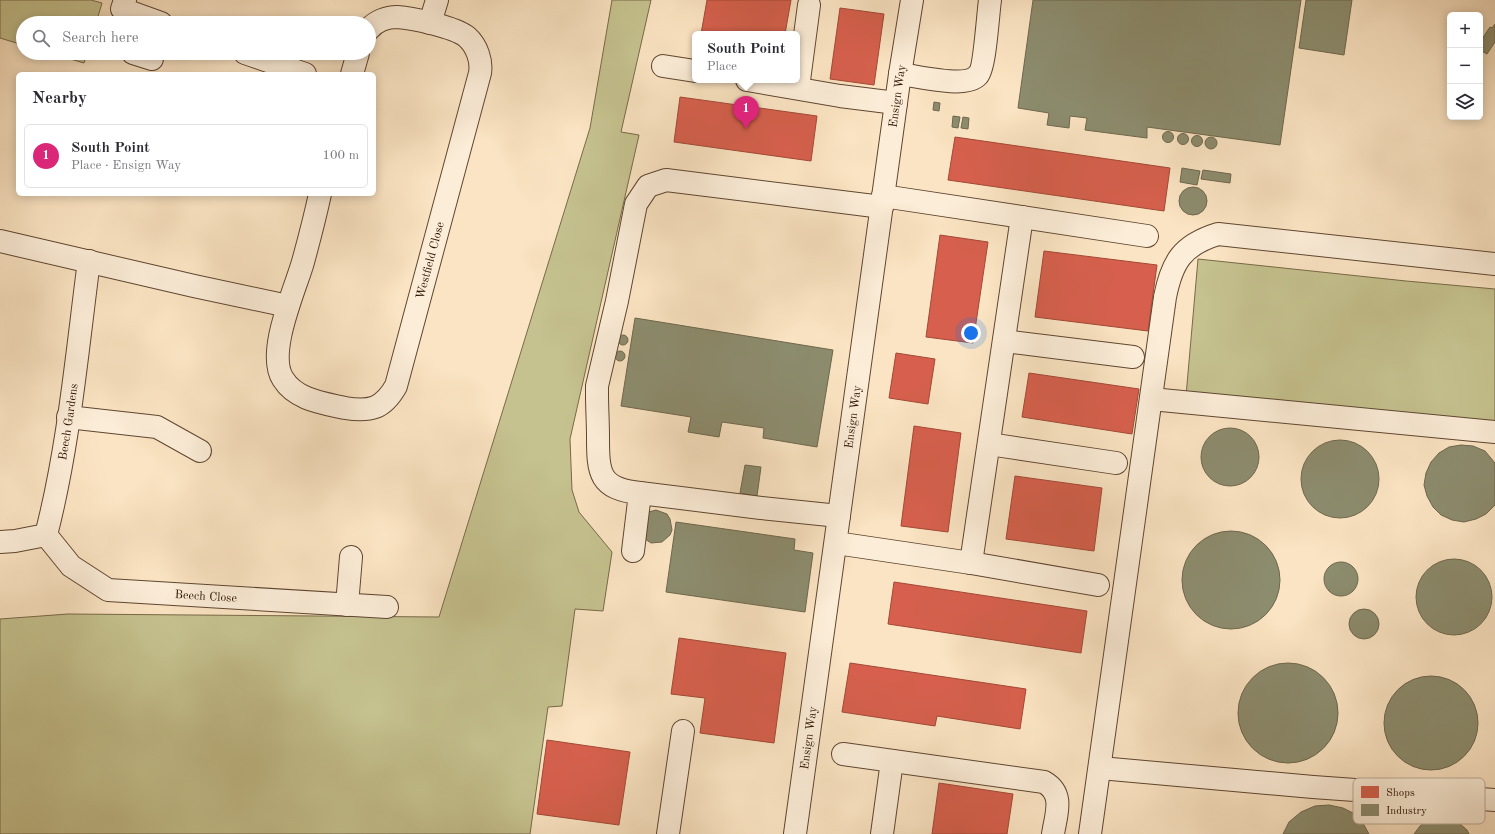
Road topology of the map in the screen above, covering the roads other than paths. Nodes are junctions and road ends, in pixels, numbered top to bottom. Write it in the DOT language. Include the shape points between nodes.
graph roads {
  1 [pos="437,0"];
  2 [pos="912,0"];
  3 [pos="990,0"];
  4 [pos="809,5"];
  5 [pos="122,11"];
  6 [pos="138,16"];
  7 [pos="376,23"];
  8 [pos="430,23"];
  9 [pos="265,60"];
  10 [pos="356,60"];
  11 [pos="663,66"];
  12 [pos="692,71"];
  13 [pos="299,72"];
  14 [pos="353,72"];
  15 [pos="800,73"];
  16 [pos="900,74"];
  17 [pos="766,83"];
  18 [pos="799,83"];
  19 [pos="798,88"];
  20 [pos="896,103"];
  21 [pos="320,196"];
  22 [pos="883,201"];
  23 [pos="1022,217"];
  24 [pos="1147,236"];
  25 [pos="0,241"];
  26 [pos="89,261"];
  27 [pos="1495,264"];
  28 [pos="288,306"];
  29 [pos="1004,341"];
  30 [pos="1133,356"];
  31 [pos="1151,399"];
  32 [pos="68,417"];
  33 [pos="1495,432"];
  34 [pos="989,444"];
  35 [pos="200,451"];
  36 [pos="1116,463"];
  37 [pos="640,493"];
  38 [pos="839,516"];
  39 [pos="46,535"];
  40 [pos="0,542"];
  41 [pos="836,543"];
  42 [pos="633,551"];
  43 [pos="351,557"];
  44 [pos="971,563"];
  45 [pos="1098,585"];
  46 [pos="347,605"];
  47 [pos="387,607"];
  48 [pos="683,731"];
  49 [pos="843,754"];
  50 [pos="892,760"];
  51 [pos="1100,768"];
  52 [pos="1353,790"];
  53 [pos="1485,799"];
  54 [pos="1495,800"];
  55 [pos="668,834"];
  56 [pos="796,834"];
  57 [pos="882,834"];
  58 [pos="1053,834"];
  59 [pos="1090,834"];
  1 -- 8 [label="street"];
  2 -- 16 [label="street, Ensign Way"];
  3 -- 16 [label="street" via="980,73 977,77 956,82"];
  4 -- 15 [label="street"];
  5 -- 6 [label="street"];
  7 -- 8 [label="street, Westfield Close" via="397,17"];
  8 -- 28 [label="street, Westfield Close" via="469,39 480,58 480,73 396,386 388,399 374,408 354,409 302,396 287,385 279,371 277,358"];
  9 -- 13 [label="street"];
  10 -- 14 [label="street"];
  11 -- 12 [label="street"];
  16 -- 20 [label="street, Ensign Way"];
  17 -- 19 [label="street"];
  18 -- 19 [label="street"];
  19 -- 20 [label="street"];
  20 -- 22 [label="street, Ensign Way"];
  21 -- 28 [label="street, Westfield Close" via="303,263"];
  22 -- 23 [label="street"];
  22 -- 37 [label="street" via="666,180 648,186 636,204 597,386 598,460 601,473 606,480 624,492"];
  22 -- 38 [label="street, Ensign Way"];
  23 -- 24 [label="street"];
  23 -- 29 [label="street"];
  25 -- 26 [label="street"];
  26 -- 28 [label="street"];
  26 -- 32 [label="street, Beech Gardens"];
  27 -- 31 [label="street" via="1229,235 1218,234 1210,237 1181,256 1172,269 1165,296"];
  29 -- 30 [label="street"];
  29 -- 34 [label="street"];
  31 -- 33 [label="street"];
  31 -- 51 [label="street"];
  32 -- 35 [label="street" via="157,426"];
  32 -- 39 [label="street, Beech Gardens"];
  34 -- 36 [label="street"];
  34 -- 44 [label="street"];
  37 -- 38 [label="street"];
  37 -- 42 [label="street"];
  38 -- 41 [label="street, Ensign Way"];
  39 -- 40 [label="street"];
  39 -- 46 [label="street, Beech Close" via="71,566 108,590"];
  41 -- 44 [label="street"];
  41 -- 56 [label="street, Ensign Way"];
  43 -- 46 [label="street"];
  44 -- 45 [label="street"];
  46 -- 47 [label="street, Beech Close"];
  48 -- 55 [label="street"];
  49 -- 50 [label="street"];
  50 -- 57 [label="street"];
  50 -- 58 [label="street" via="1044,782 1052,787 1058,803"];
  51 -- 52 [label="street"];
  51 -- 59 [label="street"];
  53 -- 54 [label="street"];
}
